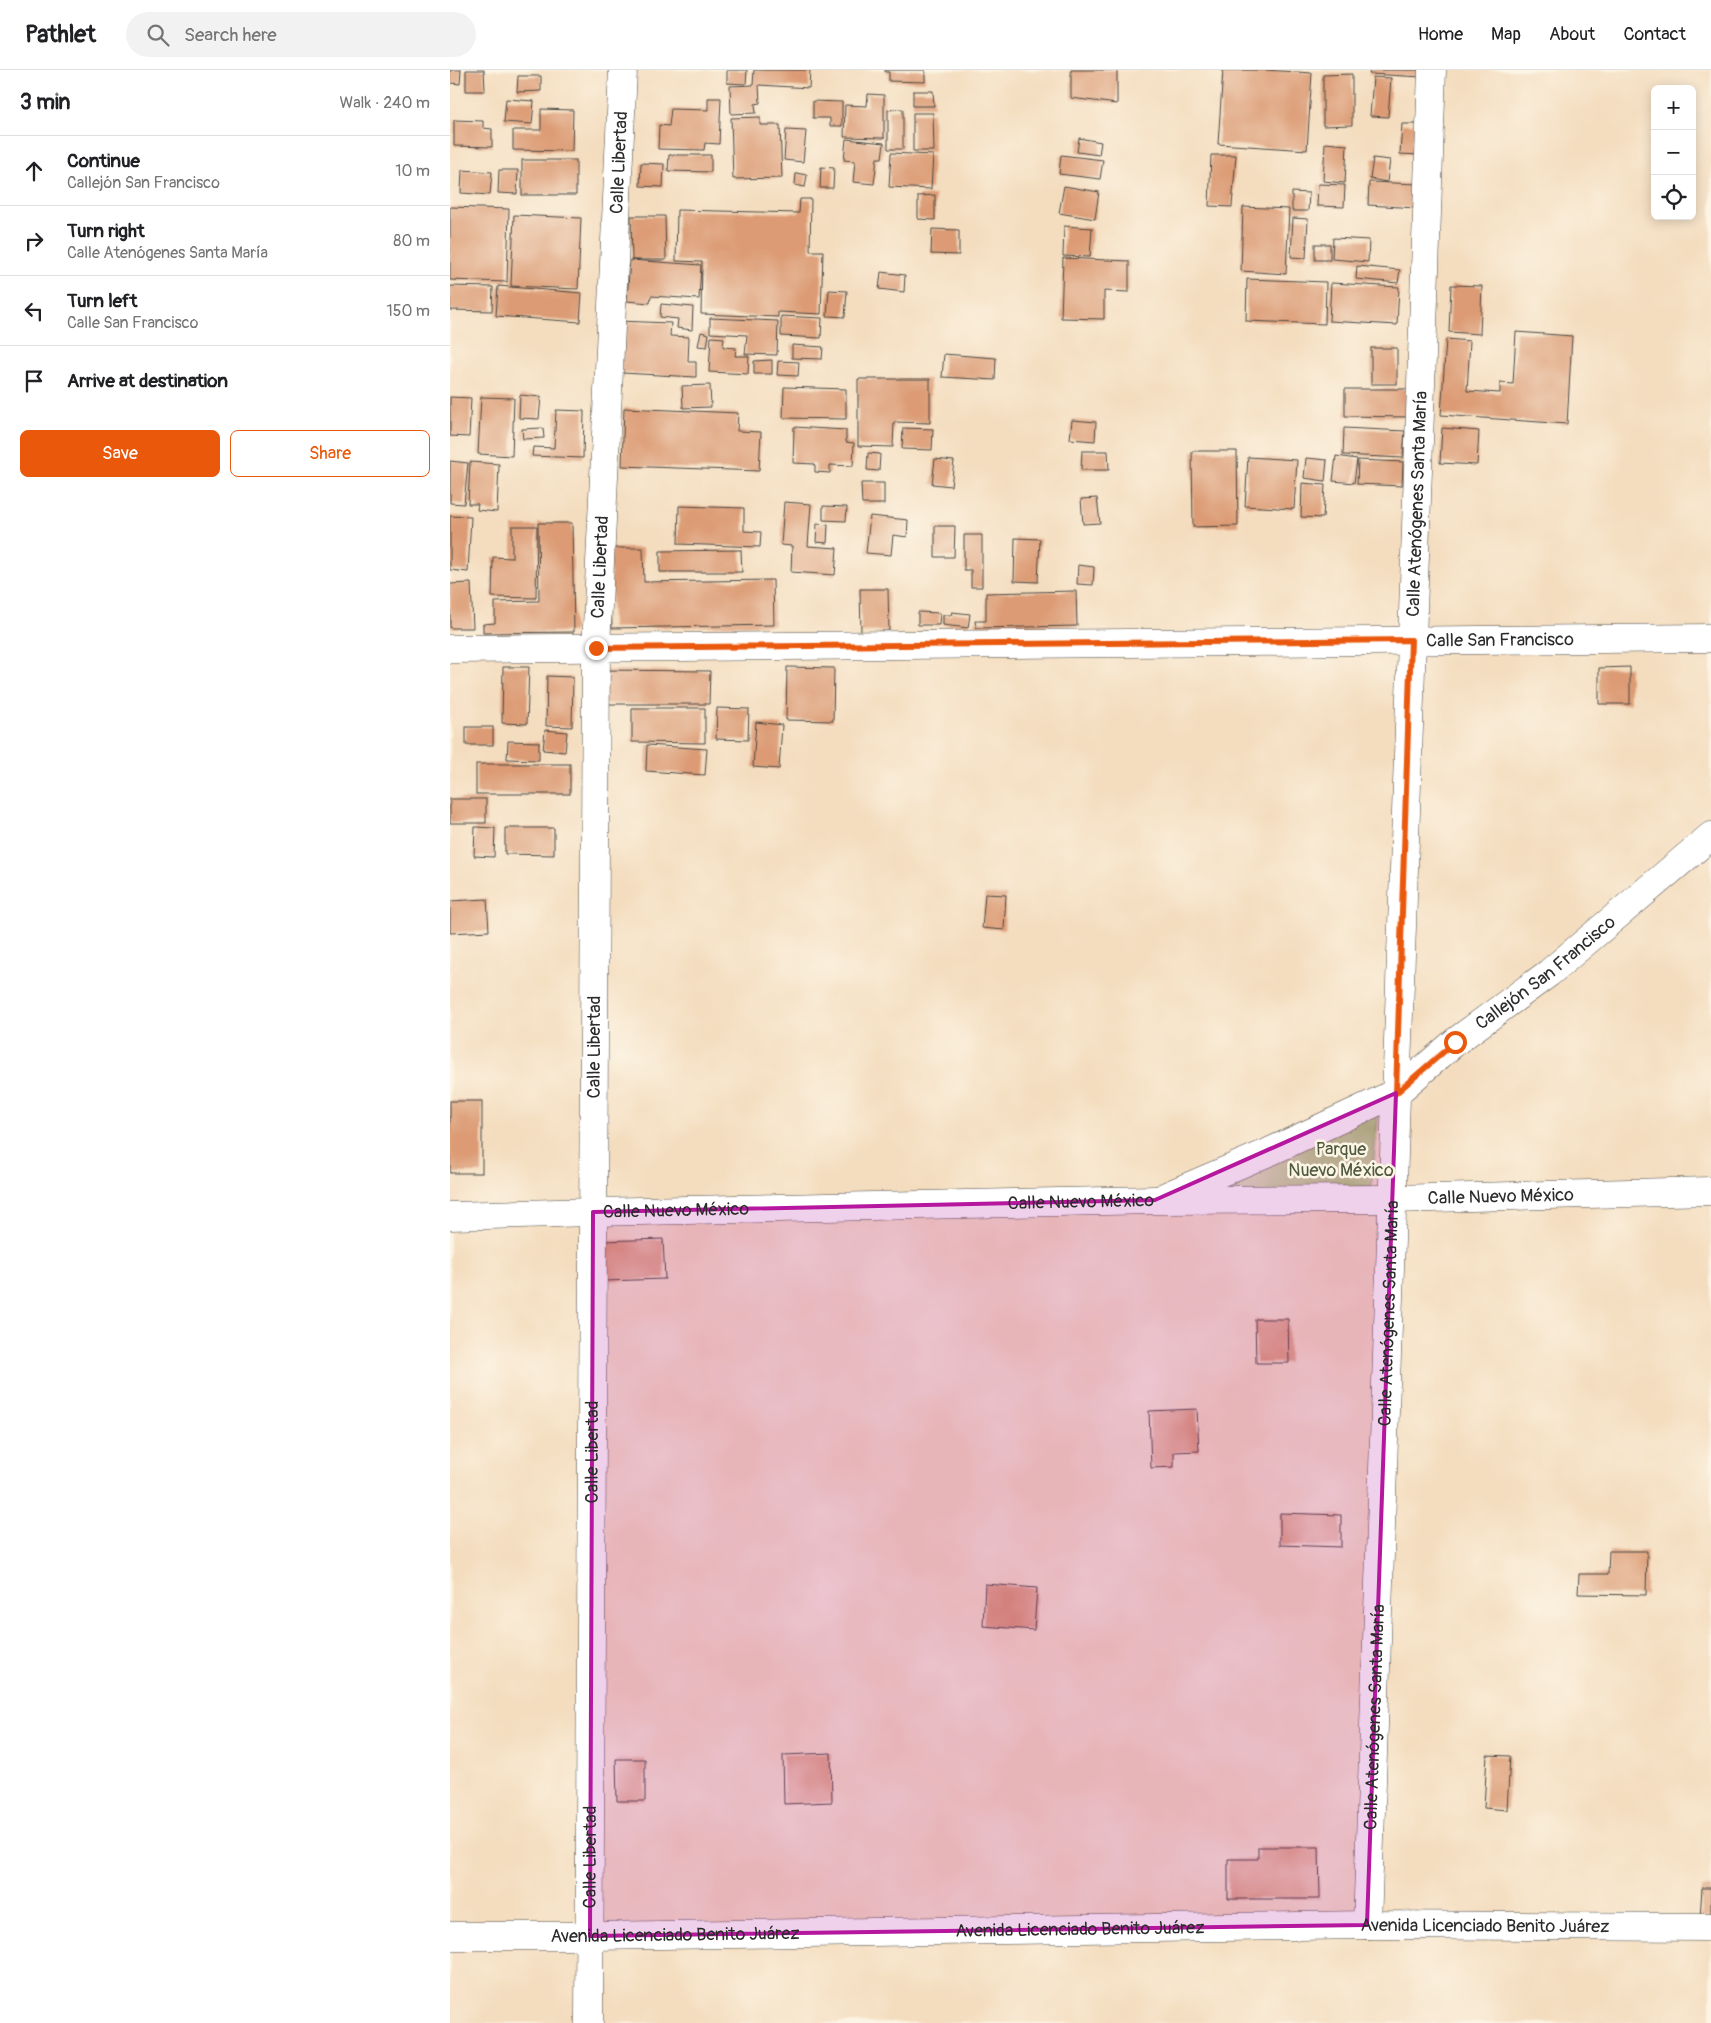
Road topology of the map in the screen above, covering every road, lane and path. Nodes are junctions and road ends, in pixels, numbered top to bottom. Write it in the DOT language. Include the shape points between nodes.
graph roads {
  1 [pos="623,70"];
  2 [pos="1432,70"];
  3 [pos="1711,638"];
  4 [pos="1411,640"];
  5 [pos="596,648"];
  6 [pos="450,649"];
  7 [pos="1711,836"];
  8 [pos="1396,1093"];
  9 [pos="1711,1191"];
  10 [pos="1392,1199"];
  11 [pos="1155,1200"];
  12 [pos="593,1212"];
  13 [pos="450,1216"];
  14 [pos="1367,1925"];
  15 [pos="1711,1927"];
  16 [pos="450,1936"];
  17 [pos="590,1936"];
  18 [pos="589,2023"];
  1 -- 5 [label="street, Calle Libertad"];
  2 -- 4 [label="street, Calle Atenógenes Santa María"];
  3 -- 4 [label="street, Calle San Francisco"];
  4 -- 5 [label="street, Calle San Francisco"];
  4 -- 8 [label="street, Calle Atenógenes Santa María"];
  5 -- 6 [label="street, Calle San Francisco"];
  5 -- 12 [label="street, Calle Libertad"];
  7 -- 8 [label="street, Callejón San Francisco" via="1549,973 1455,1042"];
  8 -- 10 [label="street, Calle Atenógenes Santa María"];
  8 -- 11 [label="street, Callejón San Francisco"];
  9 -- 10 [label="street, Calle Nuevo México"];
  10 -- 11 [label="street, Calle Nuevo México"];
  10 -- 14 [label="street, Calle Atenógenes Santa María"];
  11 -- 12 [label="street, Calle Nuevo México"];
  12 -- 13 [label="street, Calle Nuevo México"];
  12 -- 17 [label="street, Calle Libertad"];
  14 -- 15 [label="street, Avenida Licenciado Benito Juárez"];
  14 -- 17 [label="street, Avenida Licenciado Benito Juárez"];
  16 -- 17 [label="street, Avenida Licenciado Benito Juárez"];
  17 -- 18 [label="street, Calle Libertad"];
}
